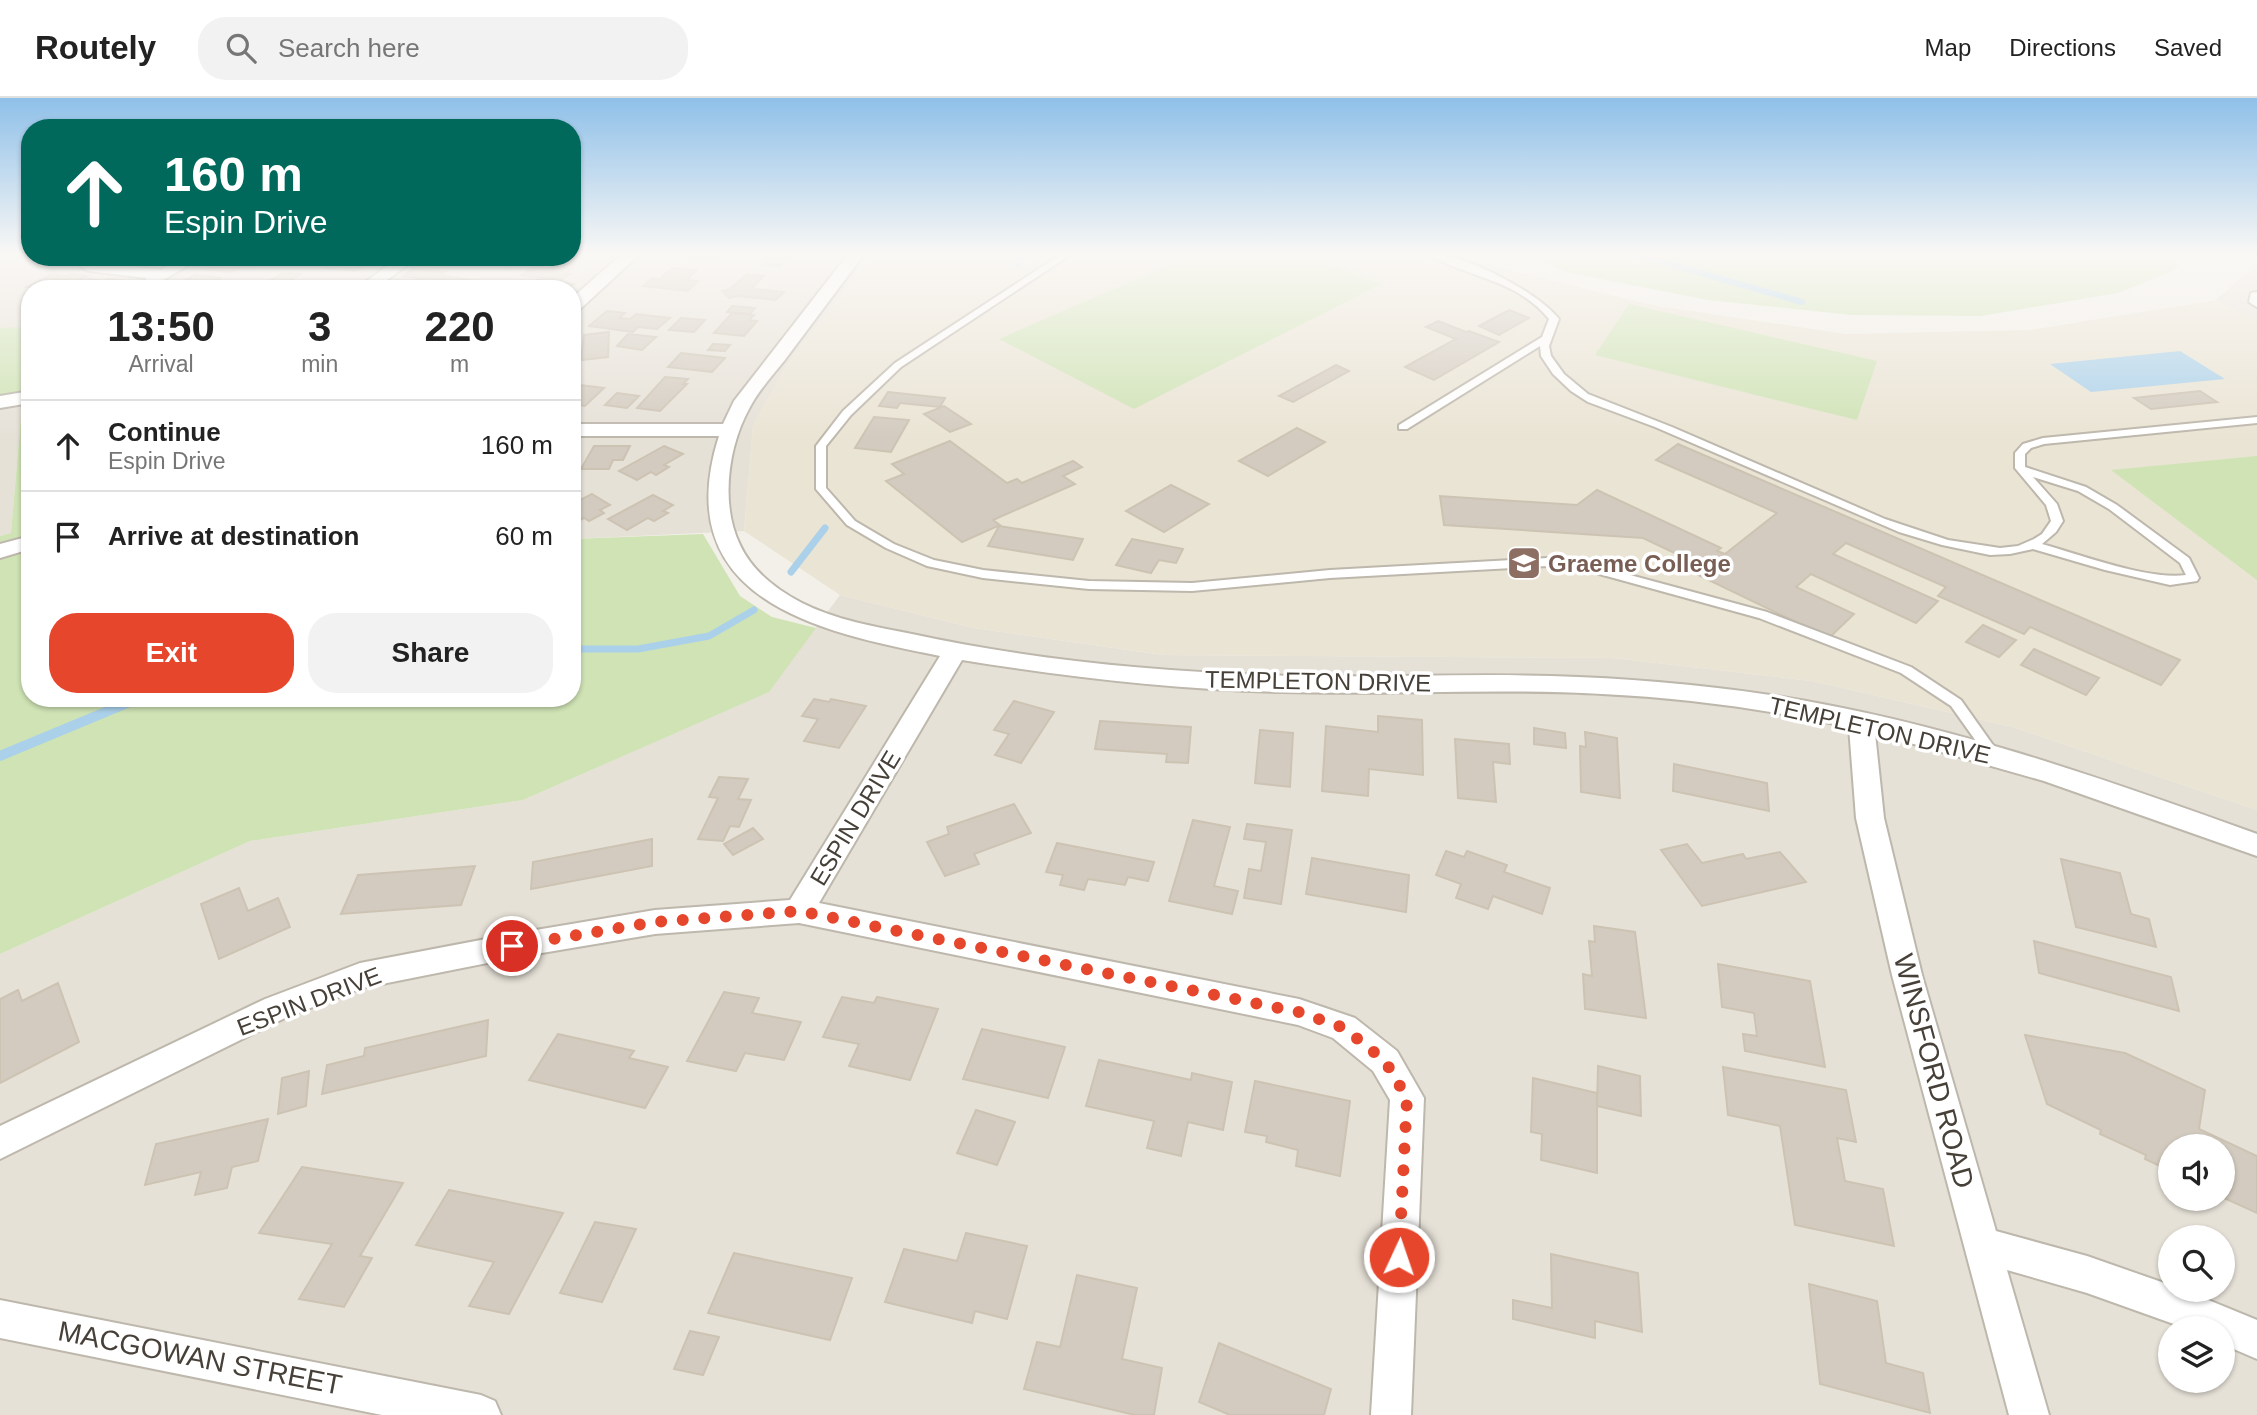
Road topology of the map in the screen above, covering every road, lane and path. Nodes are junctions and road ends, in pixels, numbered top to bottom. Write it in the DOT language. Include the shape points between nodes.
graph roads {
  1 [pos="810,314"];
  2 [pos="975,314"];
  3 [pos="1550,314"];
  4 [pos="1543,340"];
  5 [pos="21,398"];
  6 [pos="0,402"];
  7 [pos="2257,420"];
  8 [pos="1404,427"];
  9 [pos="581,430"];
  10 [pos="729,430"];
  11 [pos="2020,468"];
  12 [pos="21,545"];
  13 [pos="2033,545"];
  14 [pos="0,551"];
  15 [pos="954,652"];
  16 [pos="1861,722"];
  17 [pos="1993,755"];
  18 [pos="2257,845"];
  19 [pos="799,911"];
  20 [pos="0,1143"];
  21 [pos="1982,1245"];
  22 [pos="0,1319"];
  23 [pos="2257,1340"];
  24 [pos="481,1415"];
  25 [pos="1391,1415"];
  26 [pos="2029,1415"];
  1 -- 10 [label="street, TEMPLETON DRIVE" via="741,405"];
  2 -- 17 [label="lane" via="898,365 846,413 821,446 821,489 851,523 890,546 931,563 983,574 1089,585 1192,587 1548,562 1594,569 1763,615 1906,670 1956,703"];
  3 -- 4 [label="lane" via="1554,319 1551,330"];
  4 -- 8 [label="lane"];
  4 -- 13 [label="lane" via="1550,363 1586,397 1879,520 1992,552"];
  5 -- 6 [label="street"];
  7 -- 11 [label="lane" via="2043,441 2020,453"];
  9 -- 10 [label="street"];
  10 -- 15 [label="street, TEMPLETON DRIVE" via="717,476 724,539 757,583 779,601 810,615"];
  11 -- 13 [label="lane" via="2051,505 2057,521 2053,533"];
  11 -- 13 [label="lane" via="2082,489 2113,507 2185,561 2193,578 2171,581"];
  12 -- 14 [label="street"];
  15 -- 16 [label="street, TEMPLETON DRIVE" via="1155,676 1282,684 1626,686 1770,703"];
  15 -- 19 [label="street, ESPIN DRIVE"];
  16 -- 17 [label="street, TEMPLETON DRIVE"];
  16 -- 21 [label="street, WINSFORD ROAD" via="1870,818 1888,898"];
  17 -- 18 [label="street, TEMPLETON DRIVE"];
  19 -- 20 [label="street, ESPIN DRIVE" via="655,922 360,976 276,1009"];
  19 -- 25 [label="street" via="1299,1012 1344,1028 1385,1061 1407,1098"];
  21 -- 23 [label="street" via="2061,1265"];
  21 -- 26 [label="street, WINSFORD ROAD"];
  22 -- 24 [label="street, MACGOWAN STREET"];
}
